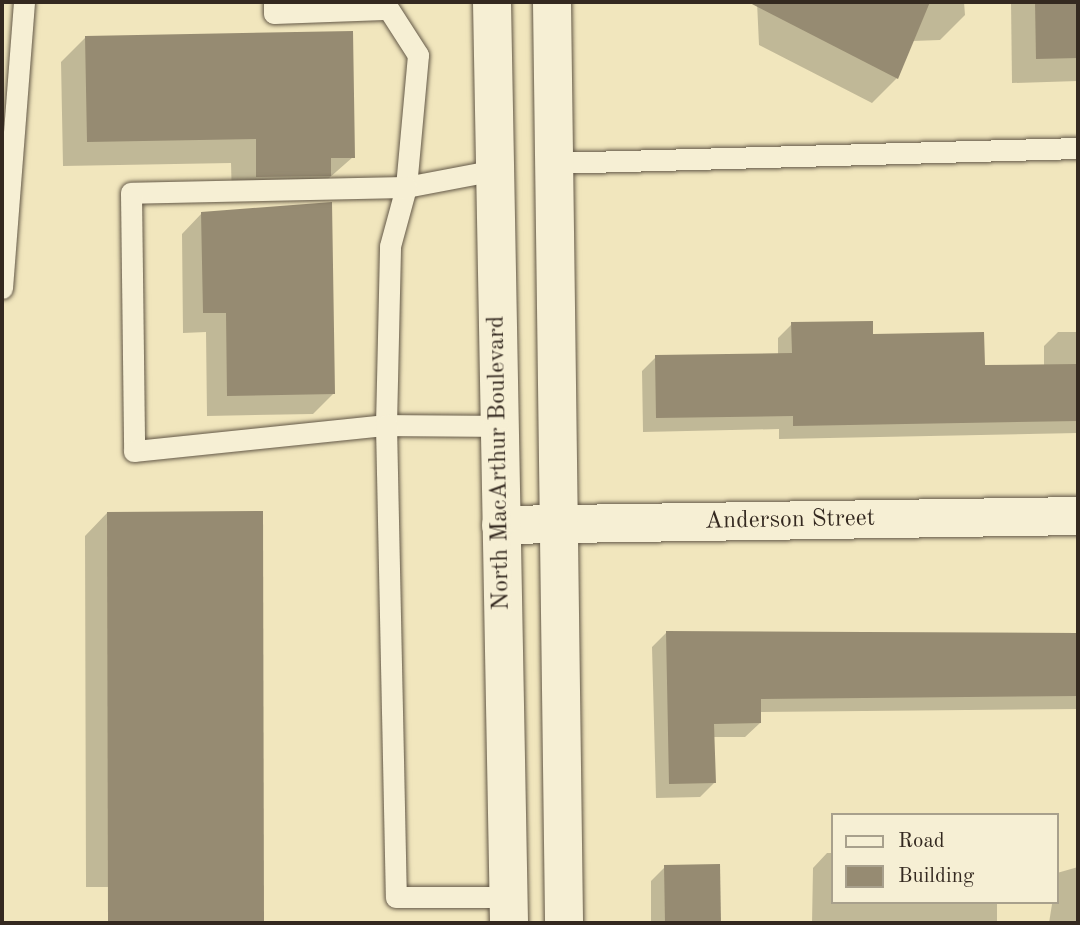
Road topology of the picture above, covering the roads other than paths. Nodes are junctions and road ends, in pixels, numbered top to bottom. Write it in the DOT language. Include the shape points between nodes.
graph roads {
  1 [pos="24,2"];
  2 [pos="274,2"];
  3 [pos="492,2"];
  4 [pos="552,2"];
  5 [pos="384,6"];
  6 [pos="1078,148"];
  7 [pos="554,163"];
  8 [pos="495,170"];
  9 [pos="406,187"];
  10 [pos="2,288"];
  11 [pos="386,425"];
  12 [pos="500,426"];
  13 [pos="1078,516"];
  14 [pos="501,524"];
  15 [pos="557,524"];
  16 [pos="509,910"];
  17 [pos="564,923"];
  1 -- 10 [label="lane"];
  2 -- 5 [label="lane" via="274,13"];
  3 -- 8 [label="main road, North MacArthur Boulevard"];
  4 -- 7 [label="main road"];
  5 -- 9 [label="lane" via="418,55"];
  6 -- 7 [label="lane"];
  7 -- 15 [label="main road"];
  8 -- 9 [label="lane"];
  8 -- 12 [label="main road, North MacArthur Boulevard"];
  9 -- 11 [label="lane" via="390,246"];
  9 -- 11 [label="lane" via="131,193 134,451"];
  11 -- 12 [label="lane"];
  11 -- 16 [label="lane" via="396,897"];
  12 -- 14 [label="main road, North MacArthur Boulevard"];
  13 -- 15 [label="main road, Anderson Street"];
  14 -- 15 [label="main road, Anderson Street"];
  14 -- 16 [label="main road, North MacArthur Boulevard"];
  15 -- 17 [label="main road"];
}
